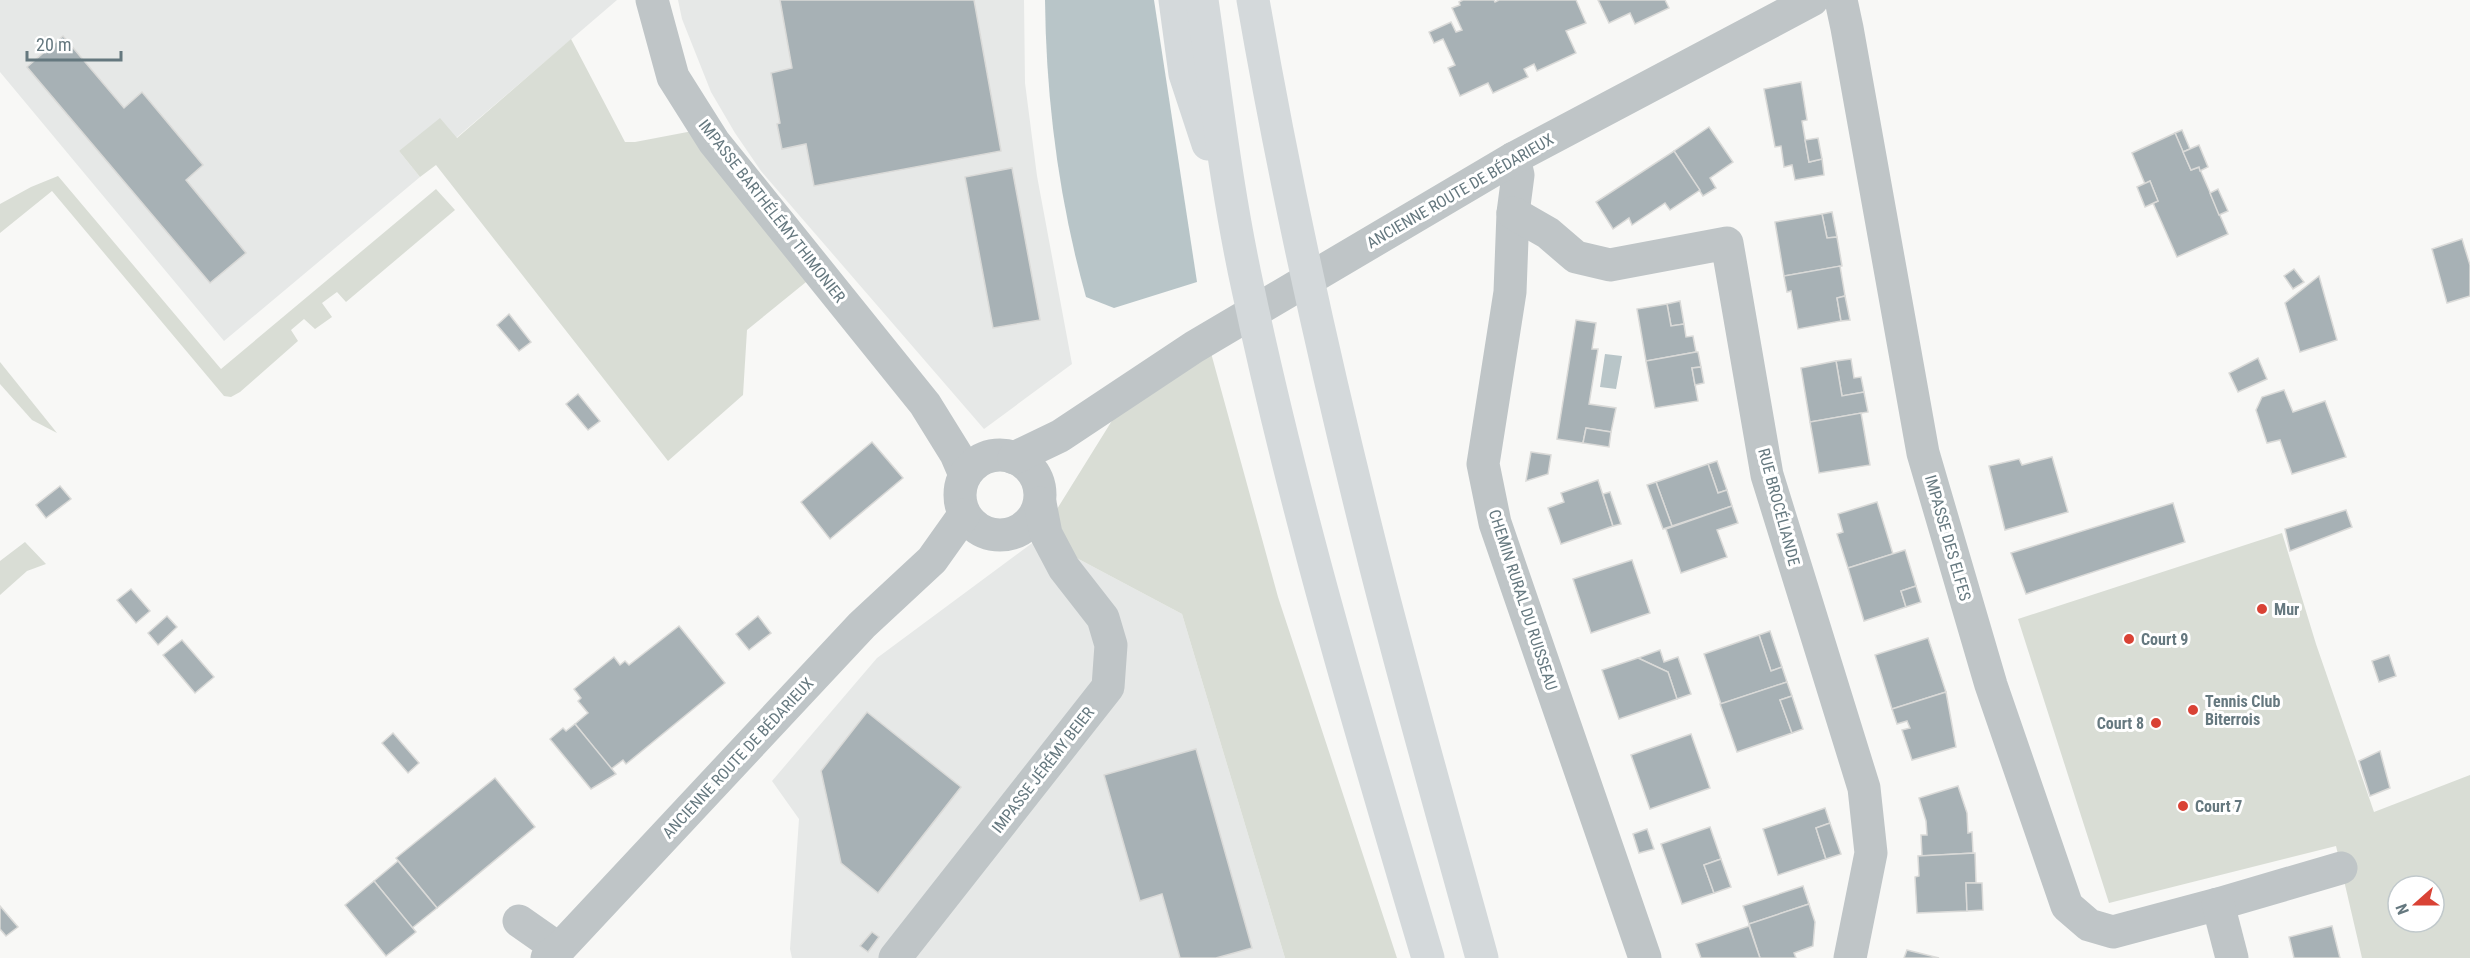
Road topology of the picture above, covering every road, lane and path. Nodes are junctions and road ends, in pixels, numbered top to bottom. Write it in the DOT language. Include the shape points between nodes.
graph roads {
  1 [pos="652,0"];
  2 [pos="1174,0"];
  3 [pos="1202,0"];
  4 [pos="1253,0"];
  5 [pos="1812,0"];
  6 [pos="1841,0"];
  7 [pos="1514,158"];
  8 [pos="1513,213"];
  9 [pos="1236,230"];
  10 [pos="1117,397"];
  11 [pos="926,404"];
  12 [pos="1007,456"];
  13 [pos="964,475"];
  14 [pos="1040,496"];
  15 [pos="964,515"];
  16 [pos="1003,535"];
  17 [pos="932,560"];
  18 [pos="1064,568"];
  19 [pos="2341,868"];
  20 [pos="2218,904"];
  21 [pos="519,921"];
  22 [pos="553,954"];
  23 [pos="895,958"];
  24 [pos="1428,958"];
  25 [pos="1482,958"];
  26 [pos="1645,958"];
  27 [pos="1850,958"];
  28 [pos="2232,958"];
  1 -- 11 [label="street, IMPASSE BARTHÉLÉMY THIMONIER" via="673,77 714,142"];
  2 -- 9 [label="highway" via="1185,74"];
  3 -- 9 [label="highway"];
  4 -- 25 [label="highway" via="1281,155 1372,554"];
  5 -- 7 [label="street, ANCIENNE ROUTE DE BÉDARIEUX"];
  6 -- 20 [label="street, IMPASSE DES ELFES" via="1923,453 1991,685 2067,906 2089,925 2113,932"];
  7 -- 8 [label="street, CHEMIN RURAL DU RUISSEAU" via="1518,175"];
  7 -- 10 [label="street, ANCIENNE ROUTE DE BÉDARIEUX" via="1194,347"];
  8 -- 26 [label="street, CHEMIN RURAL DU RUISSEAU" via="1510,292 1483,464 1495,524"];
  8 -- 27 [label="street, RUE BROCÉLIANDE" via="1548,233 1576,257 1610,265 1727,243 1767,475 1864,788 1870,853"];
  9 -- 24 [label="highway" via="1301,519"];
  10 -- 12 [label="street, ANCIENNE ROUTE DE BÉDARIEUX" via="1060,436"];
  10 -- 14 [label="street, ANCIENNE ROUTE DE BÉDARIEUX" via="1066,445"];
  11 -- 12 [label="street, IMPASSE BARTHÉLÉMY THIMONIER" via="967,435"];
  11 -- 13 [label="street, IMPASSE BARTHÉLÉMY THIMONIER"];
  12 -- 13 [label="street" via="980,460"];
  12 -- 14 [label="street" via="1031,470"];
  13 -- 15 [label="street" via="959,495"];
  14 -- 16 [label="street" via="1034,516 1025,527"];
  14 -- 18 [label="street, IMPASSE JÉRÉMY BEIER" via="1046,534"];
  15 -- 16 [label="street" via="971,525"];
  15 -- 17 [label="street, ANCIENNE ROUTE DE BÉDARIEUX"];
  16 -- 17 [label="street, ANCIENNE ROUTE DE BÉDARIEUX" via="969,543"];
  16 -- 18 [label="street, IMPASSE JÉRÉMY BEIER" via="1037,547"];
  17 -- 22 [label="street, ANCIENNE ROUTE DE BÉDARIEUX" via="862,625"];
  18 -- 23 [label="street, IMPASSE JÉRÉMY BEIER" via="1103,618 1111,645 1108,687"];
  19 -- 20 [label="street, IMPASSE DES ELFES"];
  20 -- 28 [label="street"];
  21 -- 22 [label="street"];
}
